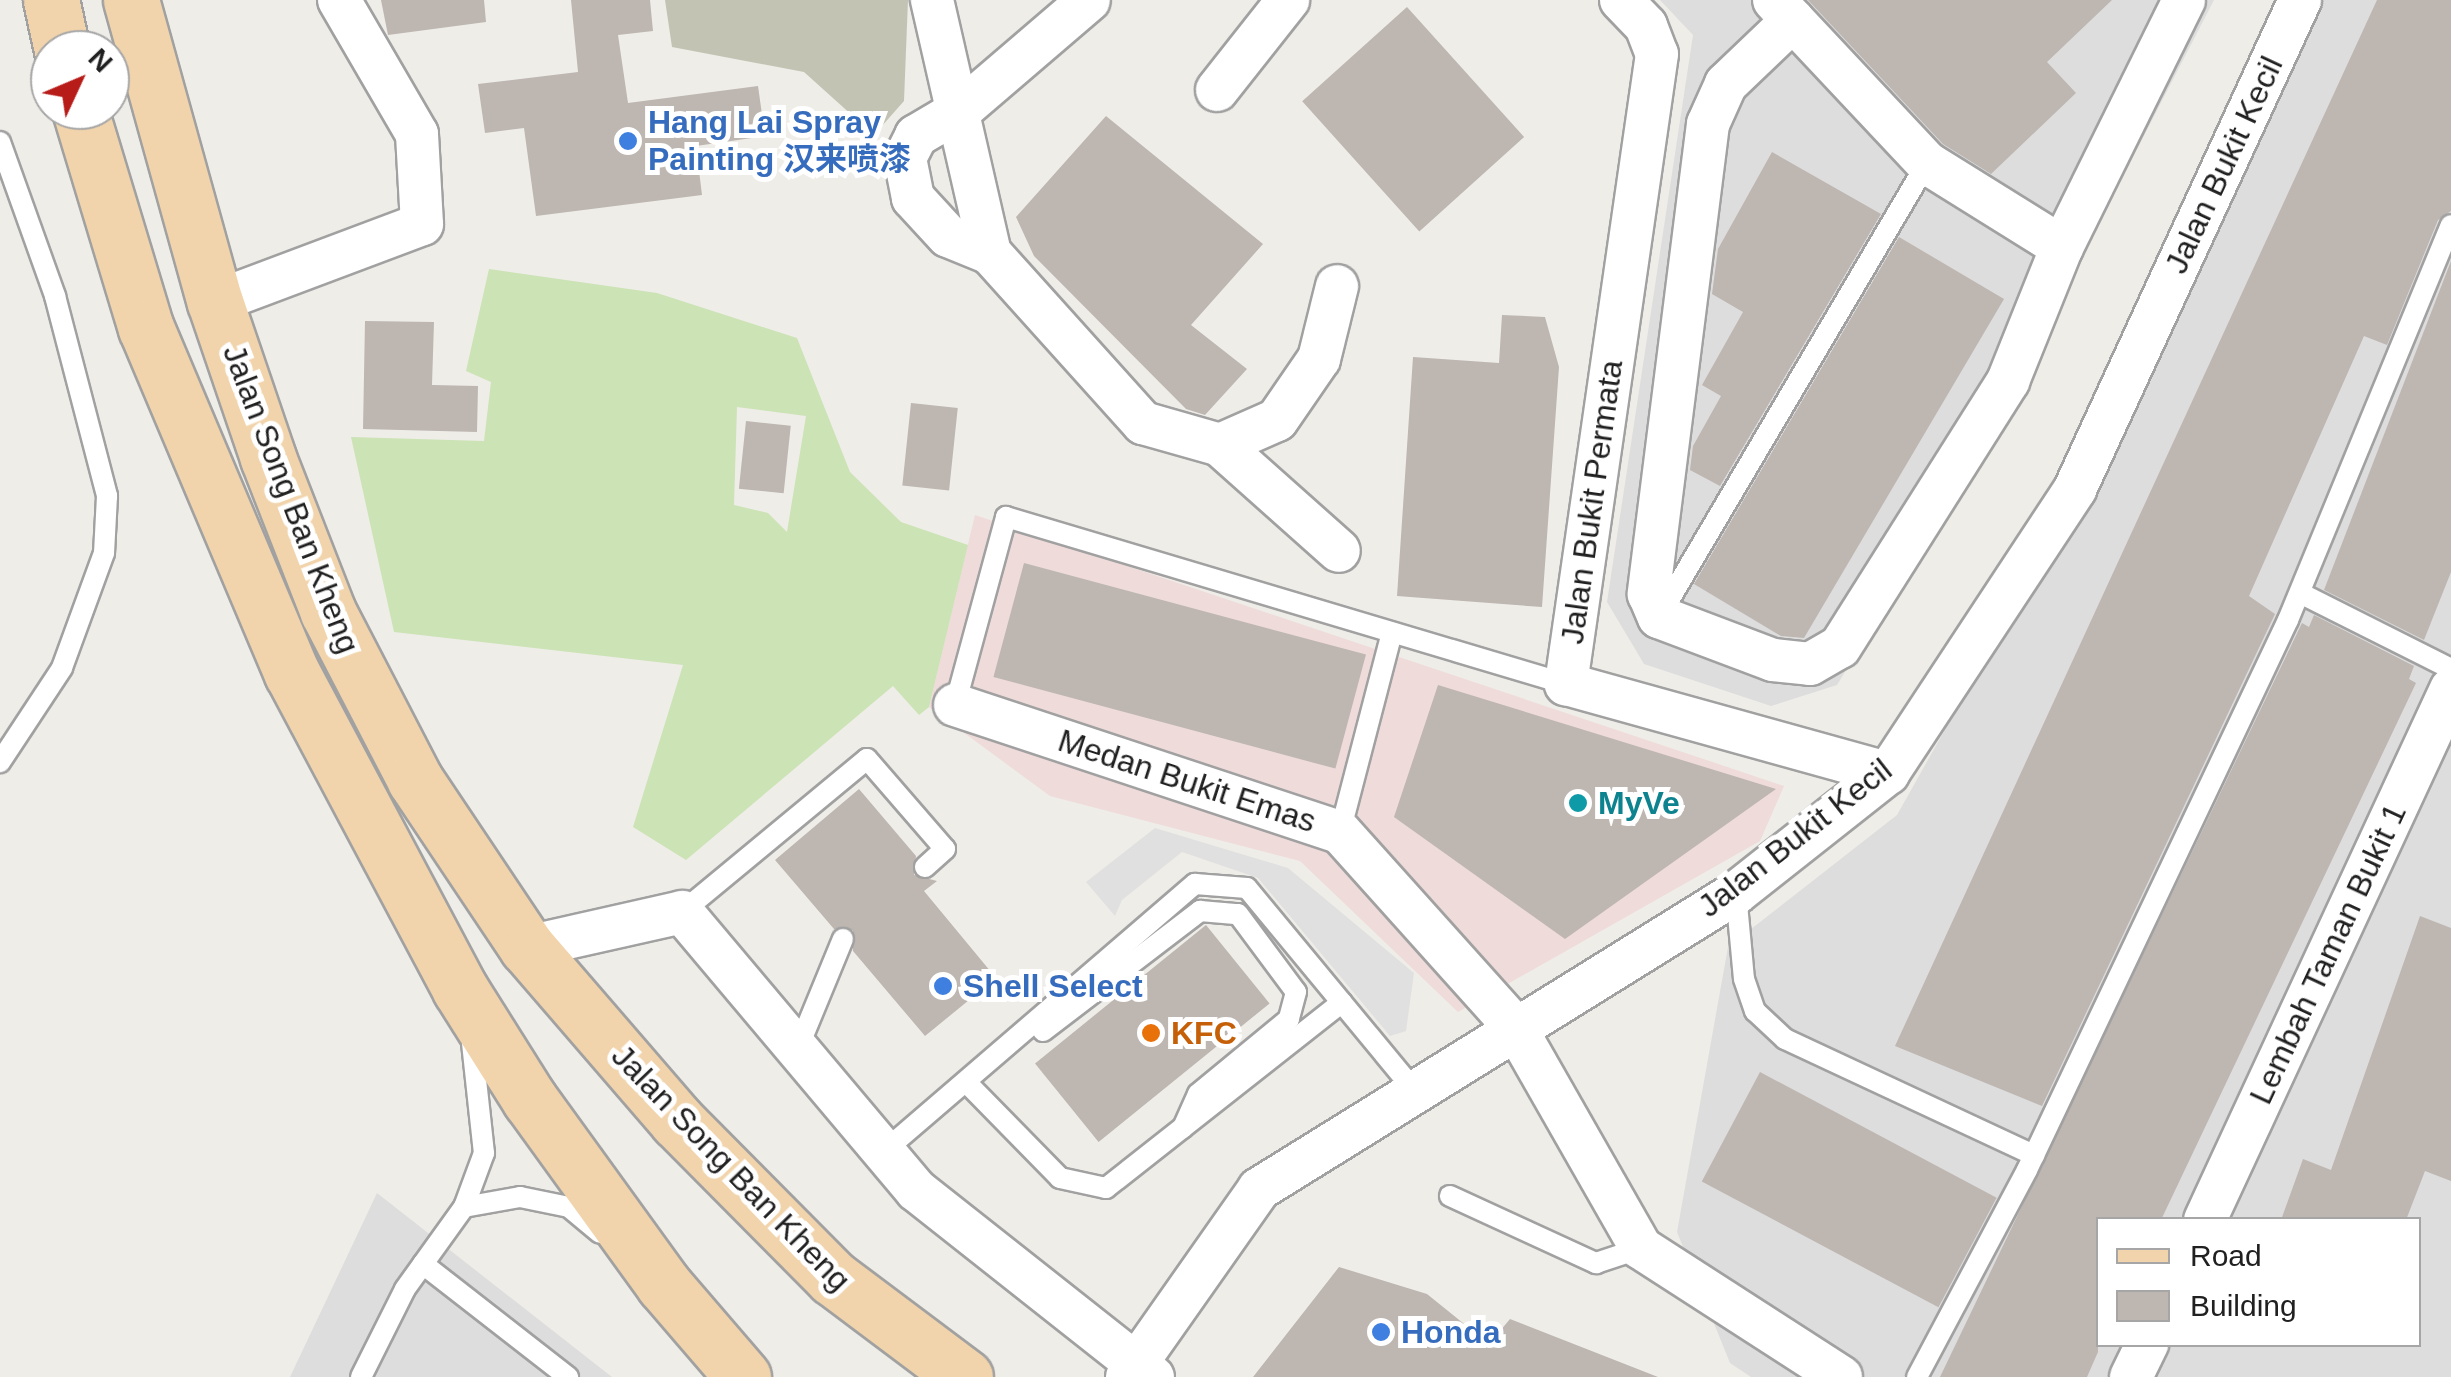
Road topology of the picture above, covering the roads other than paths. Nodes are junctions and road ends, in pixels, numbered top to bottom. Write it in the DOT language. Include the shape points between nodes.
graph roads {
  1 [pos="51,0"];
  2 [pos="131,0"];
  3 [pos="339,0"];
  4 [pos="932,0"];
  5 [pos="1288,0"];
  6 [pos="1621,0"];
  7 [pos="2184,0"];
  8 [pos="2300,0"];
  9 [pos="1072,4"];
  10 [pos="1784,10"];
  11 [pos="58,30"];
  12 [pos="1218,90"];
  13 [pos="962,109"];
  14 [pos="86,130"];
  15 [pos="0,142"];
  16 [pos="1927,163"];
  17 [pos="2451,225"];
  18 [pos="2062,247"];
  19 [pos="990,253"];
  20 [pos="1338,286"];
  21 [pos="215,302"];
  22 [pos="1220,446"];
  23 [pos="1339,551"];
  24 [pos="2300,593"];
  25 [pos="1659,617"];
  26 [pos="1392,633"];
  27 [pos="2451,669"];
  28 [pos="1566,684"];
  29 [pos="2451,689"];
  30 [pos="955,705"];
  31 [pos="0,762"];
  32 [pos="1888,774"];
  33 [pos="1340,832"];
  34 [pos="925,867"];
  35 [pos="1736,893"];
  36 [pos="682,912"];
  37 [pos="843,939"];
  38 [pos="527,947"];
  39 [pos="460,989"];
  40 [pos="1342,1002"];
  41 [pos="1515,1027"];
  42 [pos="798,1048"];
  43 [pos="967,1083"];
  44 [pos="1413,1089"];
  45 [pos="1183,1128"];
  46 [pos="882,1152"];
  47 [pos="2034,1156"];
  48 [pos="1450,1196"];
  49 [pos="464,1207"];
  50 [pos="2206,1217"];
  51 [pos="1641,1248"];
  52 [pos="423,1264"];
  53 [pos="664,1285"];
  54 [pos="2145,1347"];
  55 [pos="1139,1372"];
  56 [pos="361,1377"];
  57 [pos="568,1377"];
  58 [pos="744,1377"];
  59 [pos="965,1377"];
  60 [pos="1840,1377"];
  61 [pos="1917,1377"];
  62 [pos="2132,1377"];
  1 -- 11 [label="main road"];
  2 -- 21 [label="main road, Jalan Song Ban Kheng"];
  3 -- 21 [label="street" via="416,134 426,192 422,224"];
  4 -- 13 [label="street"];
  5 -- 12 [label="street"];
  6 -- 28 [label="street, Jalan Bukit Permata" via="1646,26 1657,54"];
  7 -- 18 [label="street"];
  8 -- 32 [label="street, Jalan Bukit Kecil" via="2075,489"];
  9 -- 13 [label="street"];
  10 -- 16 [label="street"];
  10 -- 25 [label="street" via="1726,84 1708,124 1648,567"];
  13 -- 19 [label="street"];
  13 -- 19 [label="street" via="916,136 905,158 914,198 948,236"];
  14 -- 39 [label="main road, Jalan Song Ban Kheng" via="146,328 292,673"];
  15 -- 31 [label="lane" via="55,296 107,496 104,554 62,668"];
  16 -- 18 [label="street"];
  16 -- 25 [label="lane"];
  17 -- 24 [label="lane"];
  18 -- 25 [label="street" via="2008,381 1840,647 1810,664 1773,660"];
  19 -- 22 [label="street" via="1143,424"];
  20 -- 22 [label="street" via="1319,360 1277,420"];
  21 -- 38 [label="main road, Jalan Song Ban Kheng" via="328,612 415,780"];
  22 -- 23 [label="street"];
  24 -- 27 [label="lane"];
  24 -- 47 [label="lane"];
  26 -- 28 [label="lane"];
  26 -- 30 [label="lane" via="1006,517"];
  26 -- 33 [label="lane"];
  28 -- 32 [label="street, Jalan Bukit Permata"];
  29 -- 50 [label="street, Lembah Taman Bukit 1"];
  30 -- 33 [label="street, Medan Bukit Emas"];
  32 -- 35 [label="street, Jalan Bukit Kecil"];
  33 -- 41 [label="street, Medan Bukit Emas"];
  34 -- 36 [label="lane" via="946,849 867,758"];
  35 -- 41 [label="street, Jalan Bukit Kecil"];
  35 -- 47 [label="lane" via="1749,995 1784,1039"];
  36 -- 38 [label="street"];
  36 -- 42 [label="street"];
  37 -- 42 [label="lane"];
  38 -- 59 [label="main road, Jalan Song Ban Kheng" via="676,1121 833,1278"];
  39 -- 49 [label="lane" via="484,1109 484,1153"];
  39 -- 53 [label="main road, Jalan Song Ban Kheng"];
  40 -- 43 [label="lane" via="1247,888 1195,884"];
  40 -- 44 [label="lane"];
  40 -- 45 [label="lane"];
  41 -- 44 [label="street, Jalan Bukit Kecil"];
  41 -- 51 [label="street, Medan Bukit Emas"];
  42 -- 46 [label="street"];
  43 -- 45 [label="lane" via="1060,1178 1106,1188"];
  43 -- 45 [label="lane" via="1103,990 1200,910 1217,908 1238,914 1296,992 1288,1019 1198,1094"];
  43 -- 46 [label="lane"];
  44 -- 55 [label="street, Jalan Bukit Kecil" via="1259,1189"];
  46 -- 55 [label="street" via="916,1190"];
  47 -- 61 [label="lane"];
  48 -- 51 [label="lane" via="1596,1263"];
  49 -- 52 [label="lane"];
  49 -- 53 [label="lane" via="520,1196 570,1207"];
  51 -- 60 [label="street"];
  52 -- 56 [label="lane"];
  52 -- 57 [label="lane"];
  53 -- 58 [label="main road, Jalan Song Ban Kheng"];
  54 -- 62 [label="street"];
}
